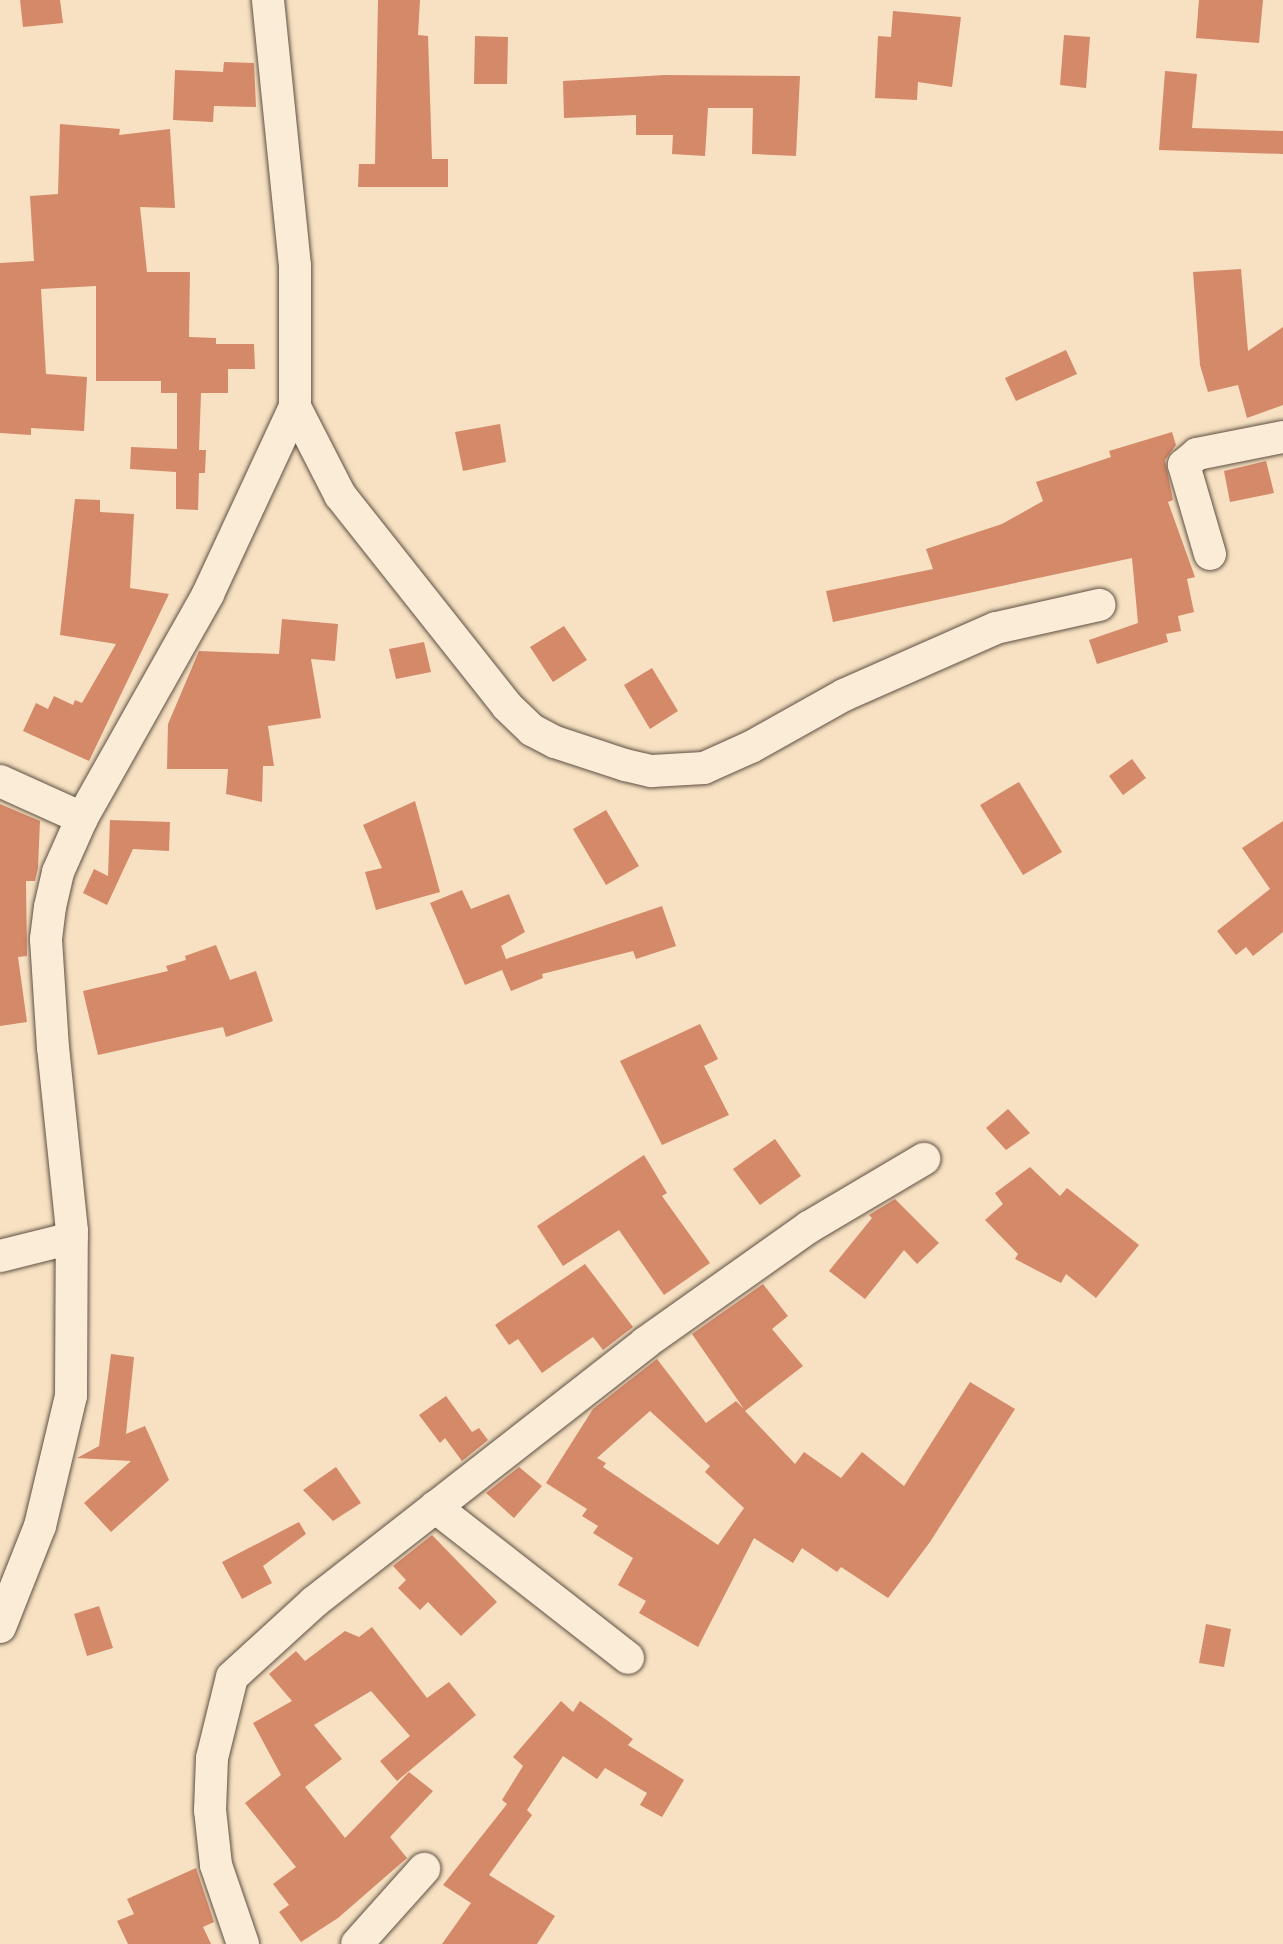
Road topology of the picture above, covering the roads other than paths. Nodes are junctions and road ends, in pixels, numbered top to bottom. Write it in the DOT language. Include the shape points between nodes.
graph roads {
  1 [pos="268,0"];
  2 [pos="295,408"];
  3 [pos="1283,437"];
  4 [pos="1210,554"];
  5 [pos="1099,605"];
  6 [pos="0,781"];
  7 [pos="82,818"];
  8 [pos="924,1160"];
  9 [pos="72,1238"];
  10 [pos="0,1256"];
  11 [pos="435,1507"];
  12 [pos="0,1627"];
  13 [pos="628,1658"];
  14 [pos="424,1869"];
  15 [pos="243,1944"];
  16 [pos="357,1944"];
  1 -- 2 [label="street" via="296,266"];
  2 -- 5 [label="street" via="340,495 506,706 555,742 626,765 704,768 844,695 996,628"];
  2 -- 7 [label="street" via="208,594"];
  3 -- 4 [label="street" via="1197,454 1184,464"];
  6 -- 7 [label="street"];
  7 -- 9 [label="street" via="58,872 46,939"];
  8 -- 11 [label="street" via="721,1286"];
  9 -- 10 [label="street"];
  9 -- 12 [label="street" via="66,1426 40,1526"];
  11 -- 13 [label="street"];
  11 -- 15 [label="street" via="314,1602 232,1678 212,1758 210,1822 216,1864"];
  14 -- 16 [label="street"];
}
